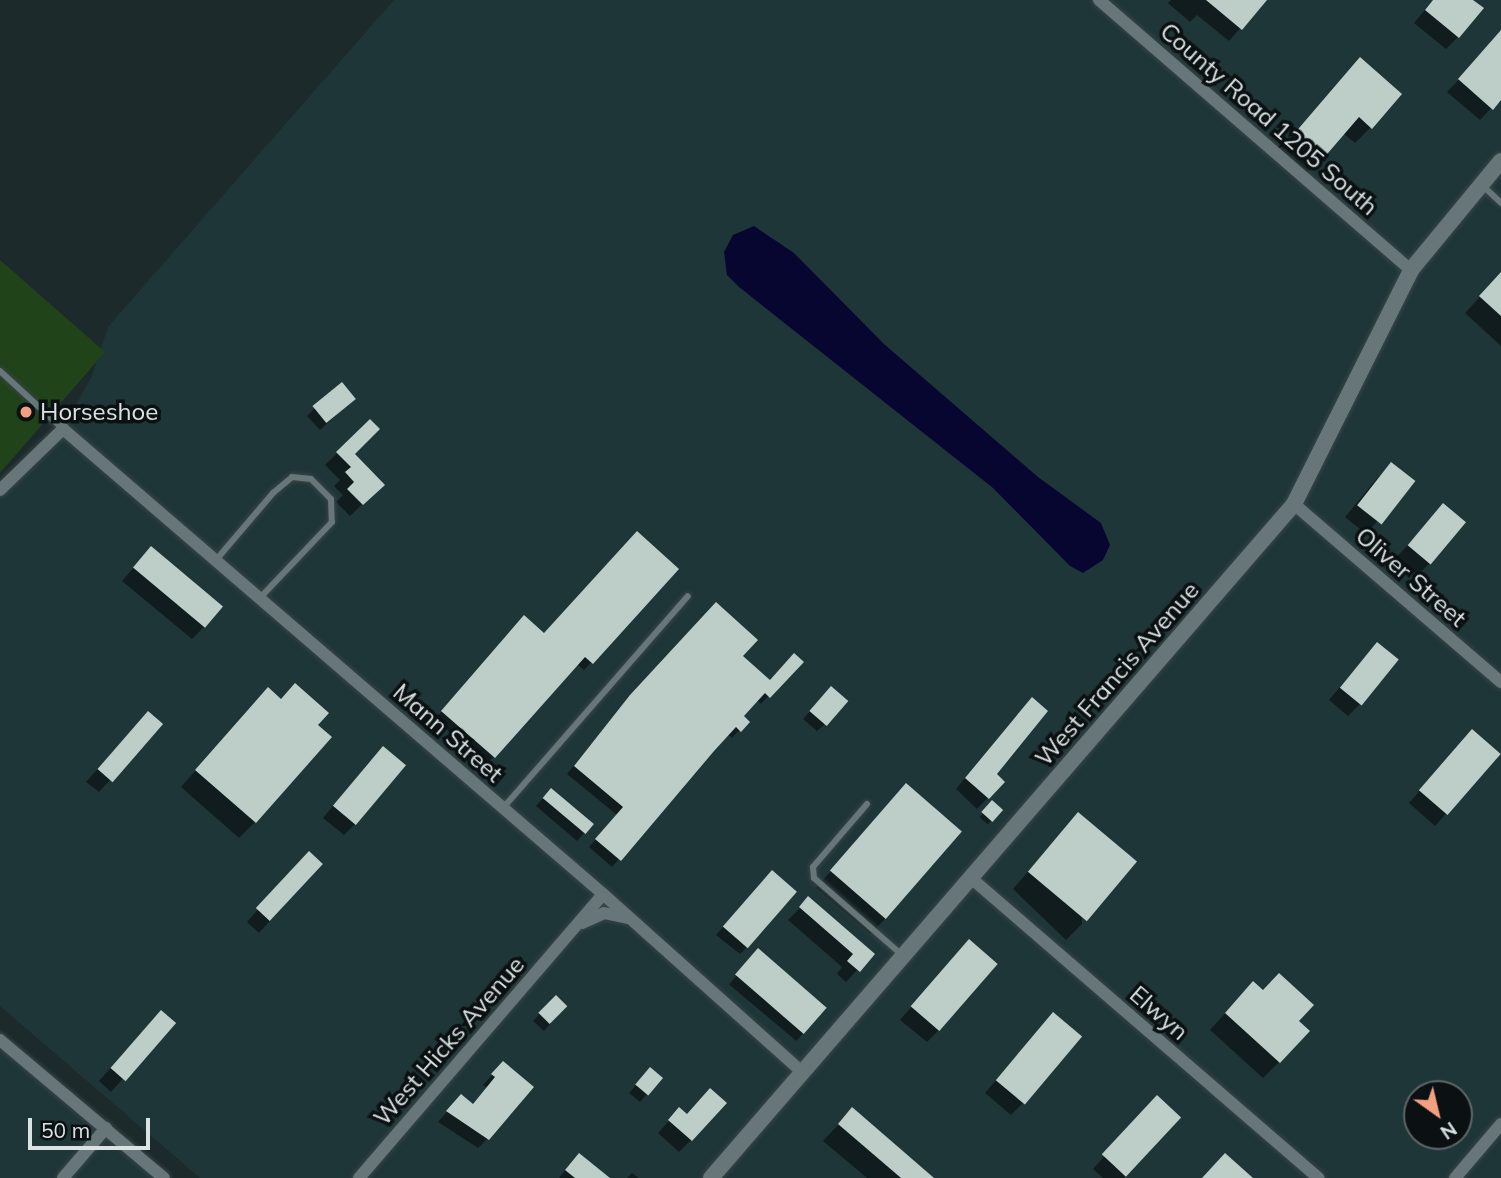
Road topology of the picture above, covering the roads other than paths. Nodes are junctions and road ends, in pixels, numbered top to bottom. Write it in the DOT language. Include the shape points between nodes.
graph roads {
  1 [pos="1099,0"];
  2 [pos="1501,161"];
  3 [pos="1481,185"];
  4 [pos="1501,203"];
  5 [pos="1411,270"];
  6 [pos="0,371"];
  7 [pos="63,429"];
  8 [pos="0,490"];
  9 [pos="1294,504"];
  10 [pos="216,560"];
  11 [pos="688,596"];
  12 [pos="260,598"];
  13 [pos="1501,682"];
  14 [pos="867,804"];
  15 [pos="503,807"];
  16 [pos="971,878"];
  17 [pos="603,894"];
  18 [pos="639,925"];
  19 [pos="571,931"];
  20 [pos="903,956"];
  21 [pos="0,1040"];
  22 [pos="803,1073"];
  23 [pos="1501,1124"];
  24 [pos="106,1129"];
  25 [pos="63,1178"];
  26 [pos="164,1178"];
  27 [pos="359,1178"];
  28 [pos="711,1178"];
  29 [pos="1319,1178"];
  30 [pos="1455,1178"];
  1 -- 5 [label="street, County Road 1205 South"];
  2 -- 3 [label="street, West Francis Avenue"];
  3 -- 4 [label="lane"];
  3 -- 5 [label="street, West Francis Avenue"];
  5 -- 9 [label="street, West Francis Avenue"];
  6 -- 7 [label="lane"];
  7 -- 8 [label="street"];
  7 -- 10 [label="street, Mann Street"];
  9 -- 13 [label="street, Oliver Street"];
  9 -- 16 [label="street, West Francis Avenue"];
  10 -- 12 [label="street, Mann Street"];
  10 -- 12 [label="lane" via="273,493 292,477 311,479 331,499 332,522"];
  11 -- 15 [label="lane"];
  12 -- 15 [label="street, Mann Street"];
  14 -- 20 [label="lane" via="813,867 814,878"];
  15 -- 17 [label="street, Mann Street"];
  16 -- 20 [label="street, West Francis Avenue"];
  16 -- 29 [label="street, Elwyn"];
  17 -- 18 [label="street, Mann Street"];
  17 -- 19 [label="street, West Hicks Avenue"];
  18 -- 19 [label="street, West Hicks Avenue" via="604,914"];
  18 -- 22 [label="street, Mann Street"];
  19 -- 27 [label="street, West Hicks Avenue"];
  20 -- 22 [label="street, West Francis Avenue"];
  21 -- 24 [label="street"];
  22 -- 28 [label="street, West Francis Avenue"];
  23 -- 30 [label="street"];
  24 -- 25 [label="street"];
  24 -- 26 [label="street"];
}
